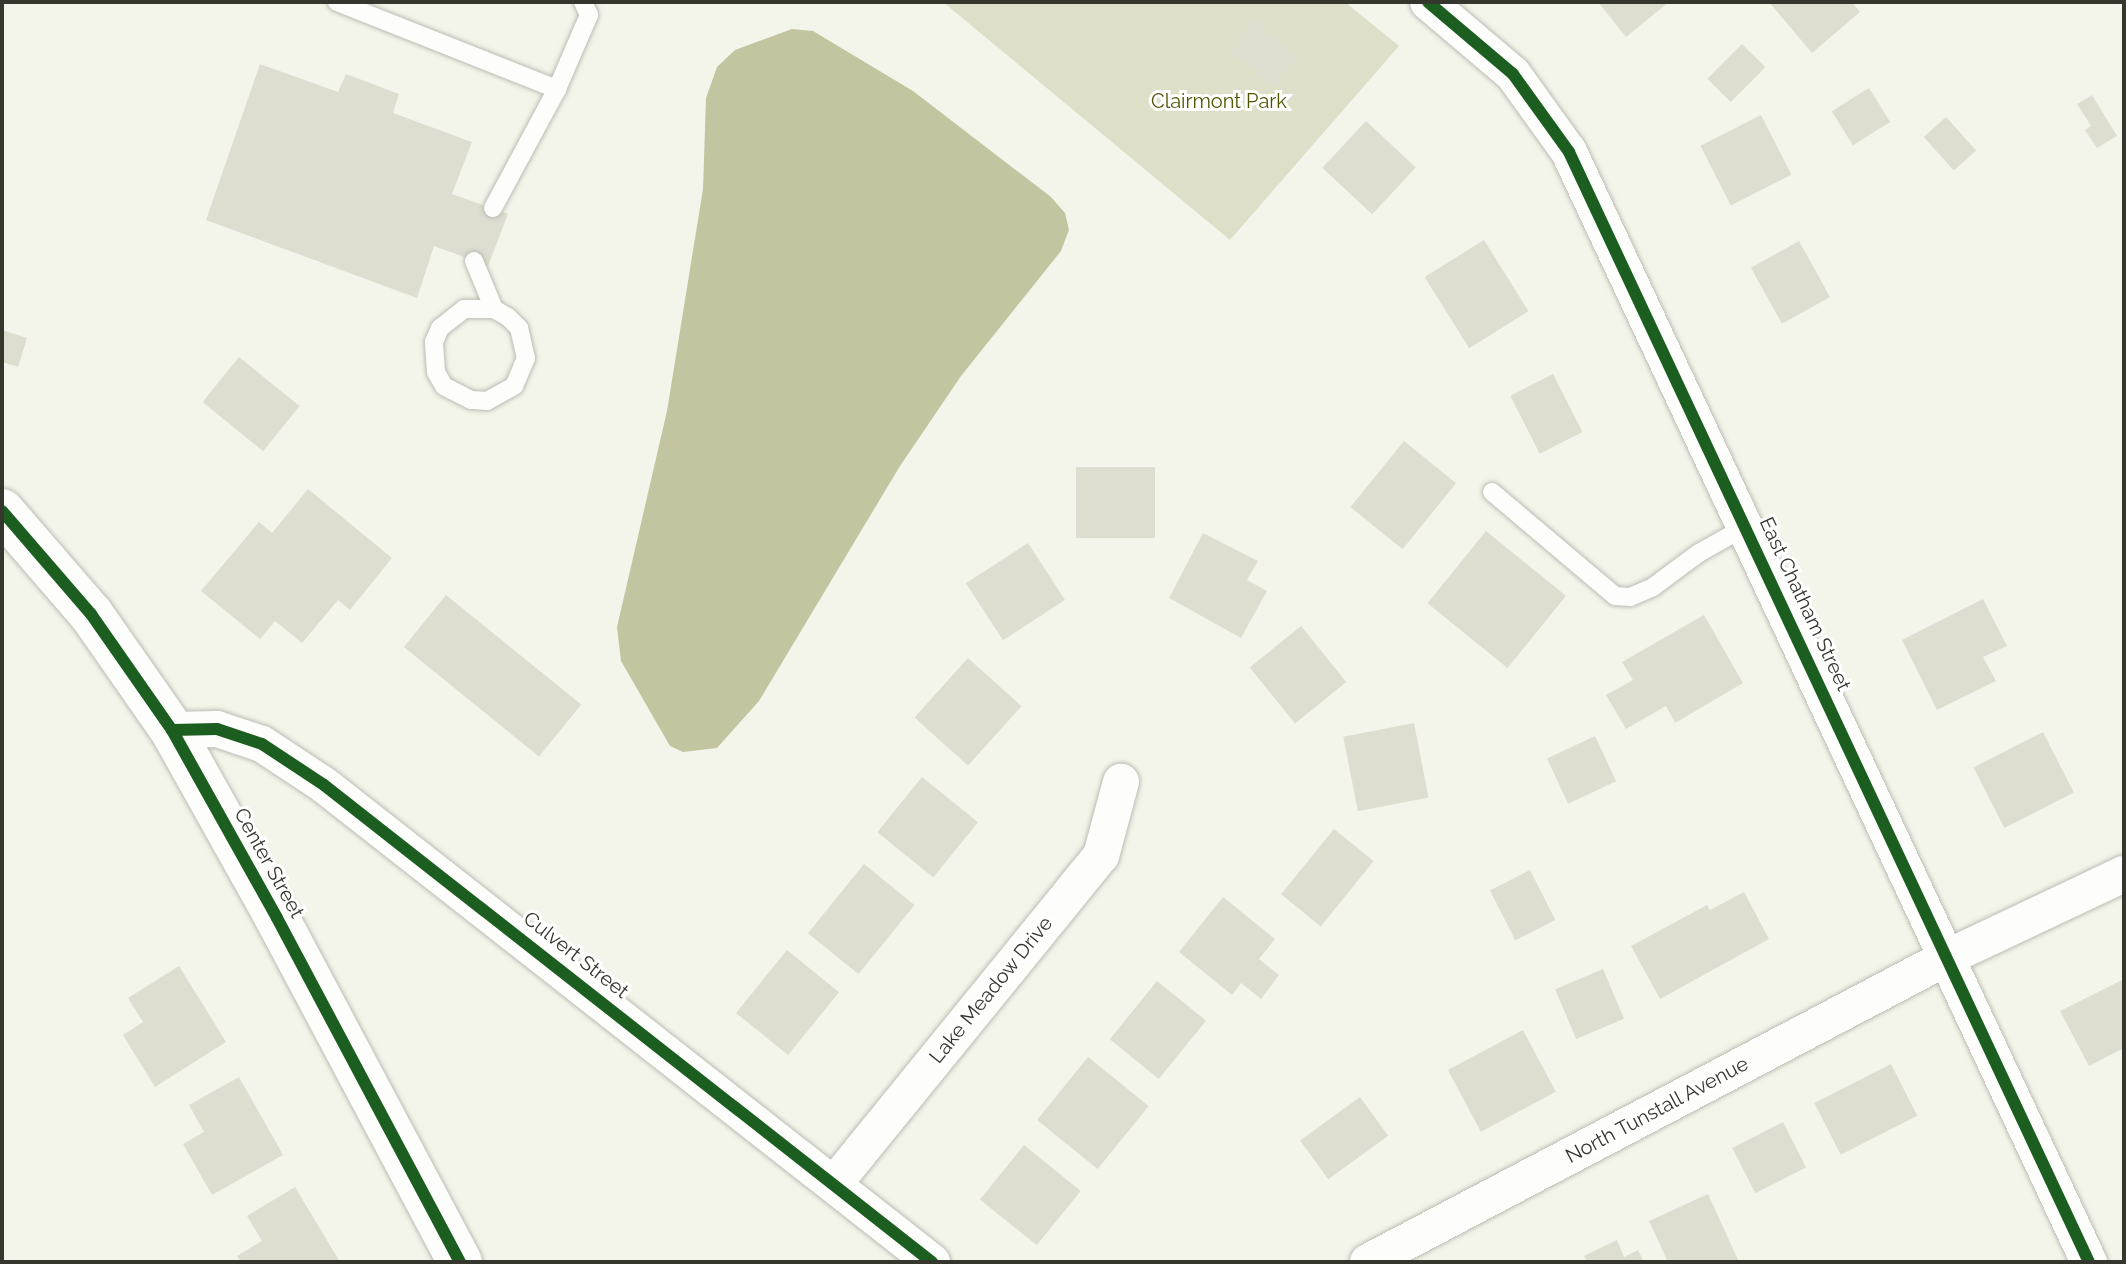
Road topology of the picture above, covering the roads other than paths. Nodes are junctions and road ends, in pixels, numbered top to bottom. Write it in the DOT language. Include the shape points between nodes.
graph roads {
  1 [pos="337,2"];
  2 [pos="583,2"];
  3 [pos="1428,2"];
  4 [pos="557,89"];
  5 [pos="493,208"];
  6 [pos="474,261"];
  7 [pos="494,309"];
  8 [pos="1492,492"];
  9 [pos="2,511"];
  10 [pos="1747,526"];
  11 [pos="172,730"];
  12 [pos="1121,782"];
  13 [pos="2124,874"];
  14 [pos="1946,958"];
  15 [pos="834,1184"];
  16 [pos="460,1262"];
  17 [pos="932,1262"];
  18 [pos="1368,1262"];
  19 [pos="2089,1262"];
  1 -- 4 [label="lane"];
  2 -- 4 [label="lane" via="589,15"];
  3 -- 10 [label="street, East Chatham Street" via="1513,74 1569,152"];
  4 -- 5 [label="lane"];
  6 -- 7 [label="lane"];
  7 -- 7 [label="lane" via="519,328 526,358 523,373 502,395 471,400 444,386 436,372 434,342 440,328 464,309"];
  8 -- 10 [label="lane" via="1615,596 1630,597 1653,587"];
  9 -- 11 [label="main road, Center Street" via="91,614"];
  10 -- 14 [label="street, East Chatham Street"];
  11 -- 15 [label="street, Culvert Street" via="217,729 262,744 324,785"];
  11 -- 16 [label="main road, Center Street"];
  12 -- 15 [label="street, Lake Meadow Drive" via="1101,856"];
  13 -- 14 [label="street, North Tunstall Avenue"];
  14 -- 18 [label="street, North Tunstall Avenue"];
  14 -- 19 [label="street, East Chatham Street"];
  15 -- 17 [label="street, Culvert Street"];
}
